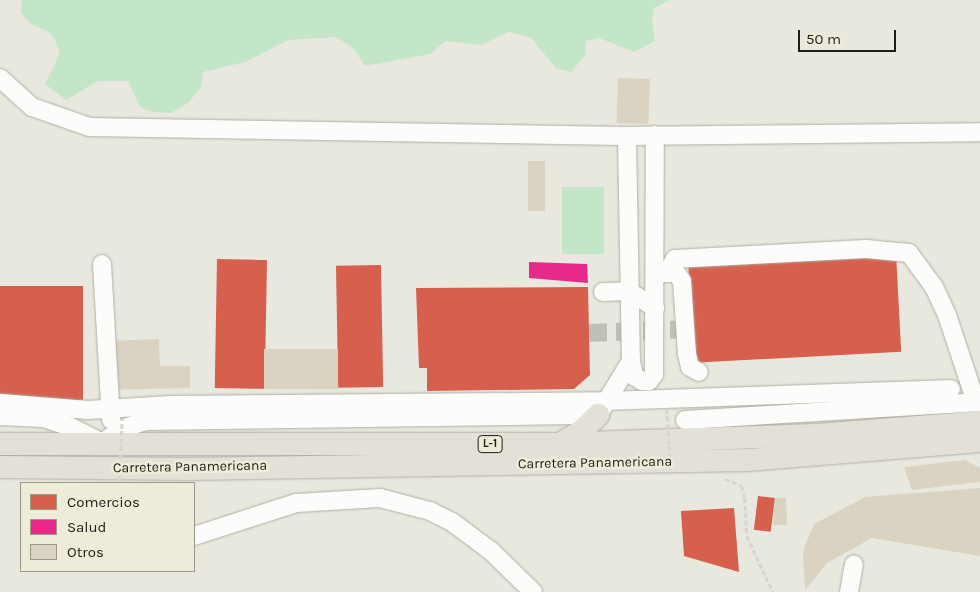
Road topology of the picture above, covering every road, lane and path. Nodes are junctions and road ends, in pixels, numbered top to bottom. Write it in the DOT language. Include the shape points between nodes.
graph roads {
  1 [pos="0,78"];
  2 [pos="980,132"];
  3 [pos="655,135"];
  4 [pos="627,136"];
  5 [pos="102,264"];
  6 [pos="630,268"];
  7 [pos="659,270"];
  8 [pos="628,290"];
  9 [pos="603,292"];
  10 [pos="655,308"];
  11 [pos="655,354"];
  12 [pos="631,361"];
  13 [pos="699,372"];
  14 [pos="951,389"];
  15 [pos="0,403"];
  16 [pos="672,404"];
  17 [pos="602,408"];
  18 [pos="979,409"];
  19 [pos="116,414"];
  20 [pos="0,416"];
  21 [pos="407,418"];
  22 [pos="685,429"];
  23 [pos="108,441"];
  24 [pos="980,441"];
  25 [pos="0,444"];
  26 [pos="561,444"];
  27 [pos="409,445"];
  28 [pos="980,445"];
  29 [pos="944,446"];
  30 [pos="0,467"];
  31 [pos="187,469"];
  32 [pos="671,470"];
  33 [pos="0,478"];
  34 [pos="726,479"];
  35 [pos="119,481"];
  36 [pos="20,482"];
  37 [pos="154,482"];
  38 [pos="195,536"];
  39 [pos="854,564"];
  40 [pos="533,592"];
  41 [pos="773,592"];
  42 [pos="849,592"];
  1 -- 4 [label="street" via="32,107 88,127"];
  2 -- 3 [label="street"];
  3 -- 4 [label="street"];
  3 -- 7 [label="street"];
  4 -- 6 [label="street"];
  5 -- 19 [label="street"];
  6 -- 7 [label="street" via="636,263"];
  6 -- 8 [label="street"];
  7 -- 10 [label="street"];
  7 -- 13 [label="street" via="679,275 682,280 687,354 690,367"];
  7 -- 18 [label="street" via="675,259 896,249 909,253 934,287 947,314"];
  8 -- 9 [label="street"];
  8 -- 10 [label="street"];
  8 -- 12 [label="street"];
  10 -- 11 [label="street"];
  11 -- 12 [label="street" via="654,374 649,381 634,376"];
  11 -- 16 [label="street" via="661,380"];
  12 -- 17 [label="street"];
  14 -- 16 [label="street"];
  15 -- 19 [label="street"];
  16 -- 17 [label="street"];
  16 -- 22 [label="street"];
  16 -- 32 [label="path, bridge"];
  17 -- 19 [label="street" via="171,405"];
  17 -- 21 [label="street"];
  17 -- 26 [label="main road" via="582,431"];
  18 -- 22 [label="main road, Carretera Panamericana / L-1" via="816,435"];
  19 -- 23 [label="street"];
  19 -- 35 [label="path, bridge"];
  20 -- 23 [label="street" via="44,418"];
  21 -- 23 [label="street" via="146,421 121,429"];
  21 -- 27 [label="street"];
  22 -- 26 [label="main road, Carretera Panamericana / L-1"];
  23 -- 25 [label="main road, Carretera Panamericana / L-1"];
  23 -- 27 [label="main road, Carretera Panamericana / L-1"];
  24 -- 29 [label="main road, Carretera Panamericana / L-1"];
  26 -- 27 [label="main road, Carretera Panamericana / L-1"];
  28 -- 29 [label="main road"];
  29 -- 31 [label="main road, Carretera Panamericana / L-1" via="749,460"];
  30 -- 31 [label="main road, Carretera Panamericana / L-1"];
  31 -- 37 [label="main road, L-1"];
  33 -- 36 [label="main road"];
  34 -- 41 [label="path" via="742,486 746,498 747,536"];
  38 -- 40 [label="street" via="296,503 380,498 430,511 452,522 491,551"];
  39 -- 42 [label="street"];
}
